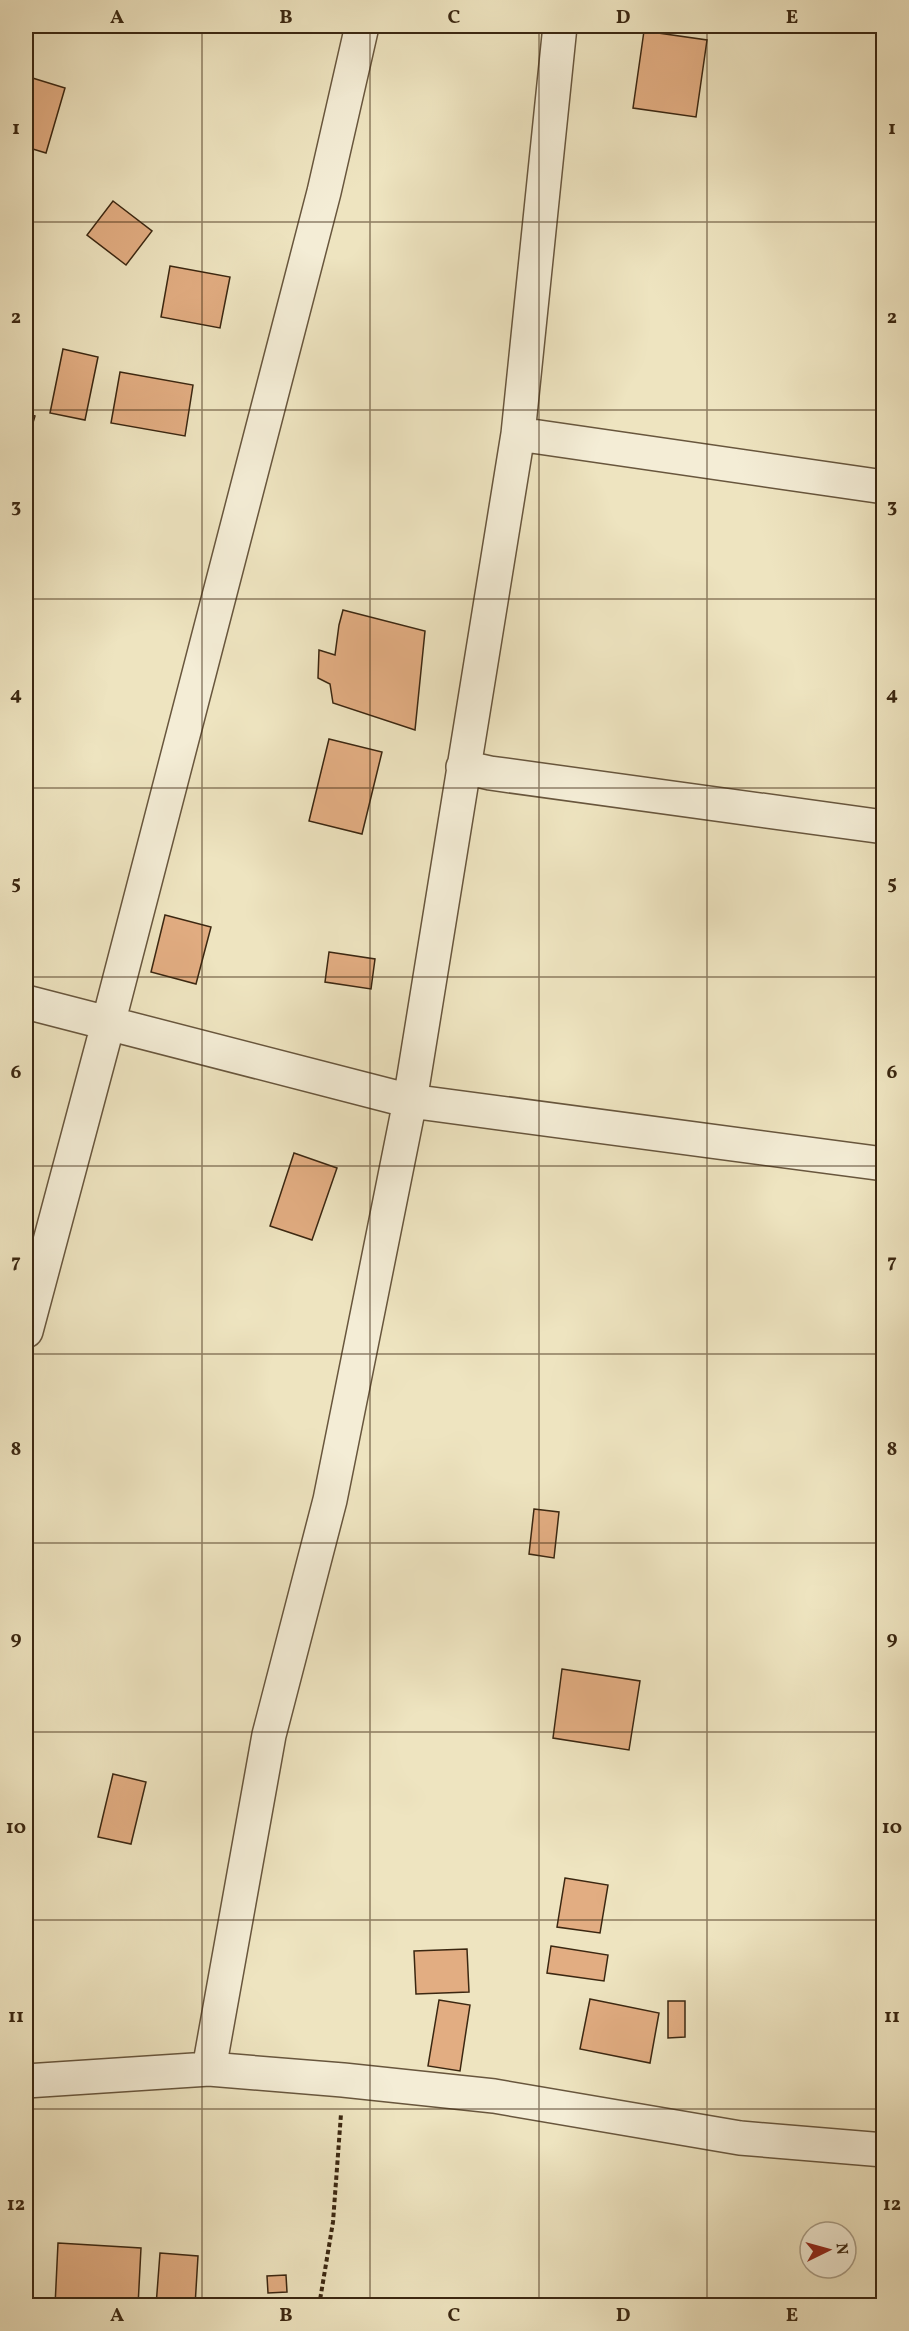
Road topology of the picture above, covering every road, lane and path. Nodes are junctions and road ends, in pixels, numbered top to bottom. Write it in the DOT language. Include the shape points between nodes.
graph roads {
  1 [pos="362,26"];
  2 [pos="560,26"];
  3 [pos="518,434"];
  4 [pos="884,487"];
  5 [pos="463,767"];
  6 [pos="884,827"];
  7 [pos="26,1002"];
  8 [pos="108,1023"];
  9 [pos="410,1101"];
  10 [pos="884,1164"];
  11 [pos="26,1331"];
  12 [pos="209,2069"];
  13 [pos="343,2080"];
  14 [pos="26,2081"];
  15 [pos="26,2146"];
  16 [pos="884,2150"];
  17 [pos="26,2159"];
  18 [pos="320,2306"];
  1 -- 8 [label="street" via="324,192"];
  2 -- 3 [label="street"];
  3 -- 4 [label="street"];
  3 -- 5 [label="street"];
  5 -- 6 [label="street"];
  5 -- 9 [label="street"];
  7 -- 8 [label="street"];
  8 -- 9 [label="street"];
  8 -- 11 [label="street"];
  9 -- 10 [label="street"];
  9 -- 12 [label="street" via="330,1500 269,1735"];
  12 -- 13 [label="street"];
  12 -- 14 [label="street"];
  13 -- 16 [label="street" via="494,2096 740,2138"];
  13 -- 18 [label="path" via="333,2222"];
  15 -- 17 [label="path"];
}
